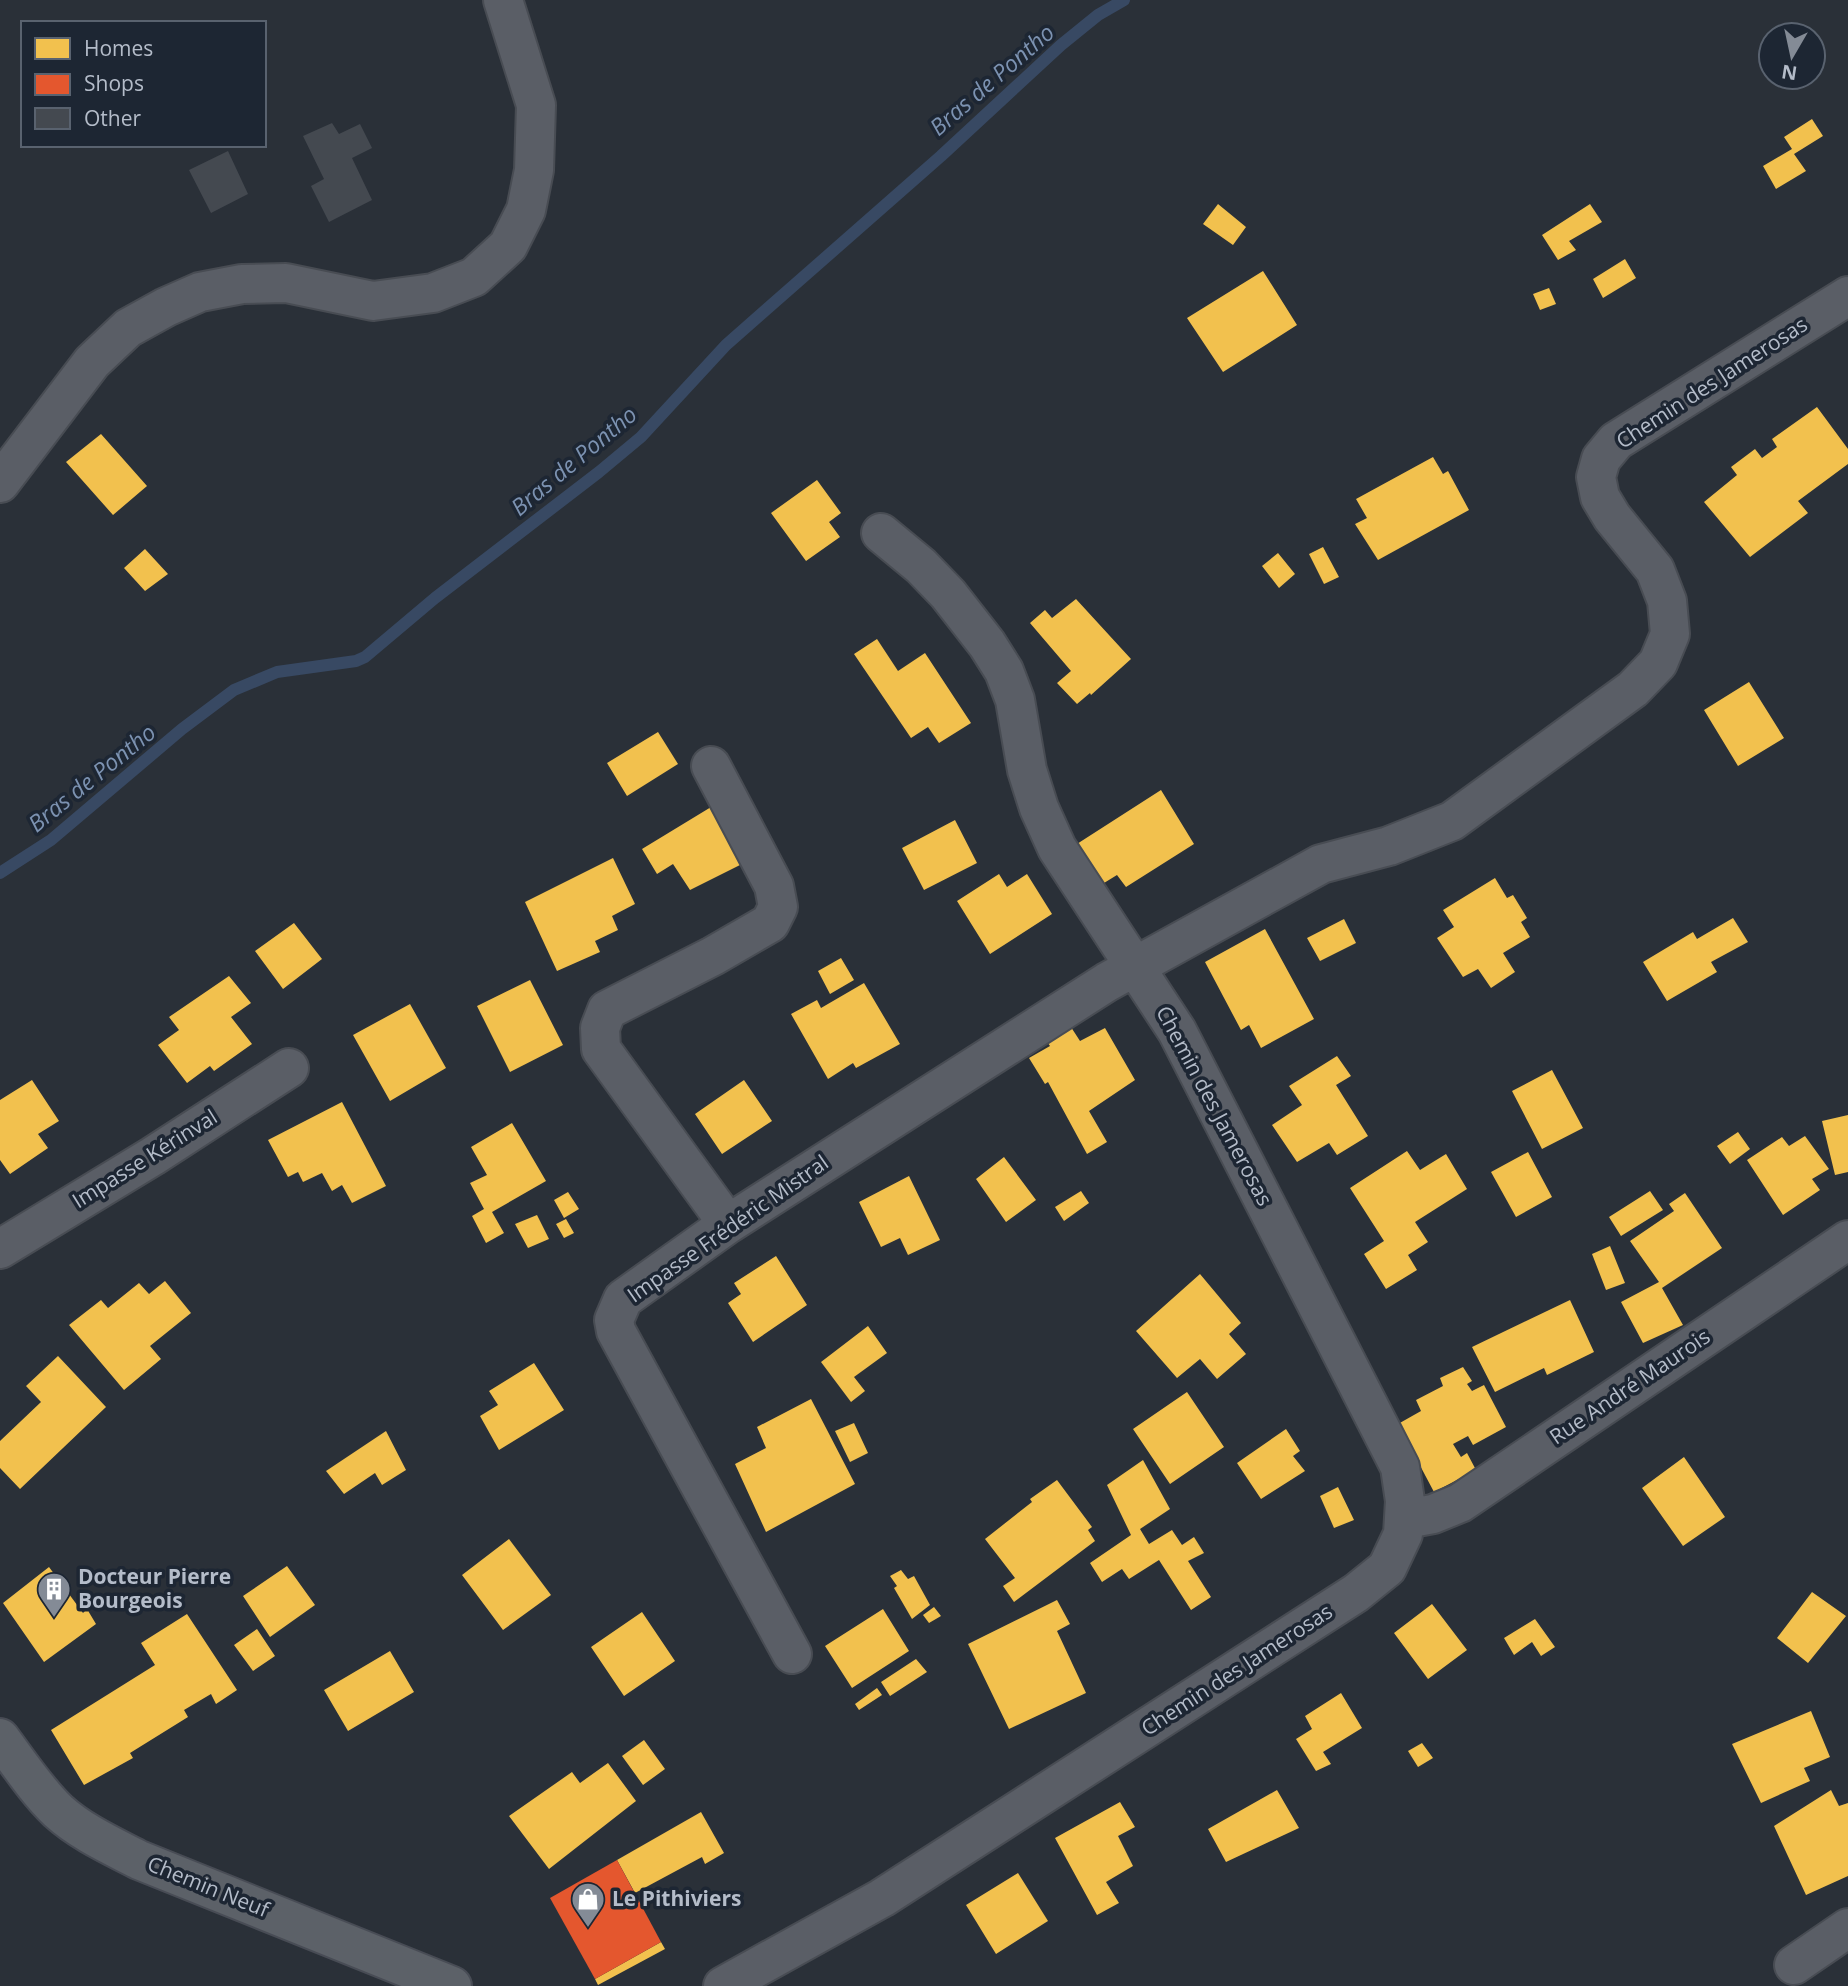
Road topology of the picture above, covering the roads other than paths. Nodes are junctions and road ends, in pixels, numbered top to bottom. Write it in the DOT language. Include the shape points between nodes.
graph roads {
  1 [pos="503,0"];
  2 [pos="1848,296"];
  3 [pos="0,483"];
  4 [pos="881,533"];
  5 [pos="712,766"];
  6 [pos="1135,966"];
  7 [pos="289,1068"];
  8 [pos="728,1224"];
  9 [pos="1848,1240"];
  10 [pos="0,1249"];
  11 [pos="1406,1520"];
  12 [pos="792,1654"];
  13 [pos="0,1738"];
  14 [pos="1848,1928"];
  15 [pos="1794,1965"];
  16 [pos="452,1986"];
  17 [pos="723,1986"];
  1 -- 3 [label="street" via="536,105 534,170 526,210 508,246 474,277 433,293 373,301 286,283 242,284 200,292 166,307 128,328 92,362"];
  2 -- 6 [label="street, Chemin des Jamerosas" via="1616,441 1601,459 1596,477 1600,497 1655,570 1667,601 1670,634 1658,663 1633,688 1452,821 1388,846 1321,864"];
  4 -- 6 [label="street" via="948,594 1004,671 1015,700 1038,808 1056,848"];
  5 -- 8 [label="street" via="774,886 778,907 770,923 607,1010 600,1028 601,1049"];
  6 -- 8 [label="street, Impasse Frédéric Mistral"];
  6 -- 11 [label="street, Chemin des Jamerosas" via="1177,1031 1399,1467"];
  7 -- 10 [label="street, Impasse Kérinval"];
  8 -- 12 [label="street, Impasse Frédéric Mistral" via="623,1300 614,1320"];
  9 -- 11 [label="street, Rue André Maurois" via="1460,1503"];
  11 -- 17 [label="street, Chemin des Jamerosas" via="1387,1568 1356,1593 882,1898"];
  13 -- 16 [label="main road, Chemin Neuf" via="59,1812 97,1838 139,1860"];
  14 -- 15 [label="street"];
}
